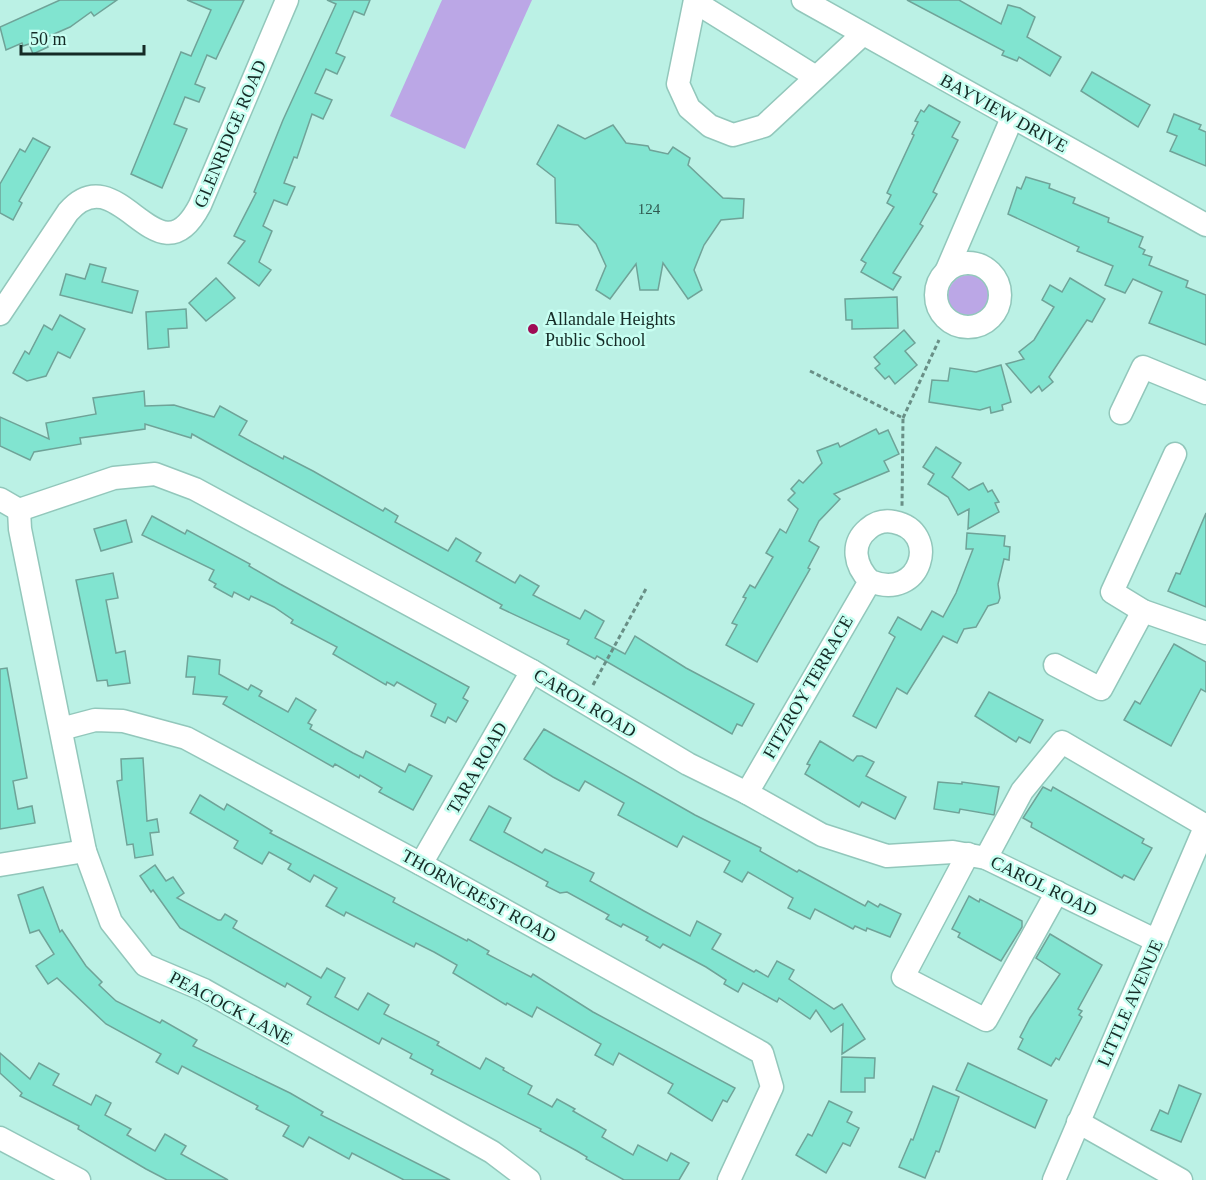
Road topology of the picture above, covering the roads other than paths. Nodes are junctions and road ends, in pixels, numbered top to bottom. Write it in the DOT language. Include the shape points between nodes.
graph roads {
  1 [pos="286,0"];
  2 [pos="803,0"];
  3 [pos="695,1"];
  4 [pos="863,34"];
  5 [pos="816,77"];
  6 [pos="1012,118"];
  7 [pos="1206,225"];
  8 [pos="946,272"];
  9 [pos="0,314"];
  10 [pos="1206,393"];
  11 [pos="1121,413"];
  12 [pos="1175,454"];
  13 [pos="9,504"];
  14 [pos="870,581"];
  15 [pos="1143,611"];
  16 [pos="1206,633"];
  17 [pos="1055,665"];
  18 [pos="532,672"];
  19 [pos="61,729"];
  20 [pos="747,793"];
  21 [pos="1206,825"];
  22 [pos="85,851"];
  23 [pos="977,856"];
  24 [pos="421,864"];
  25 [pos="0,865"];
  26 [pos="1057,892"];
  27 [pos="1157,941"];
  28 [pos="1078,1122"];
  29 [pos="2,1144"];
  30 [pos="80,1180"];
  31 [pos="529,1180"];
  32 [pos="729,1180"];
  33 [pos="1054,1180"];
  34 [pos="1181,1180"];
  1 -- 9 [label="street, GLENRIDGE ROAD" via="201,205 184,228 172,233 159,232 102,195 83,198 68,212"];
  2 -- 4 [label="street, BAYVIEW DRIVE"];
  3 -- 5 [label="street"];
  3 -- 5 [label="street" via="678,84 689,108 710,126 733,135 764,126"];
  4 -- 5 [label="street"];
  4 -- 6 [label="street, BAYVIEW DRIVE"];
  6 -- 7 [label="street, BAYVIEW DRIVE"];
  6 -- 8 [label="street"];
  10 -- 11 [label="street" via="1143,367"];
  12 -- 15 [label="street" via="1112,592"];
  13 -- 18 [label="street, CAROL ROAD" via="114,478 155,474 195,489"];
  13 -- 19 [label="street, PEACOCK LANE" via="20,529"];
  14 -- 14 [label="street" via="856,561 856,545 874,524 886,520 902,523 918,540 918,568 909,579 896,585"];
  14 -- 20 [label="street, FITZROY TERRACE"];
  15 -- 16 [label="street"];
  15 -- 17 [label="street" via="1101,689"];
  18 -- 20 [label="street, CAROL ROAD" via="688,764"];
  18 -- 24 [label="street, TARA ROAD"];
  19 -- 22 [label="street, PEACOCK LANE"];
  19 -- 24 [label="street, THORNCREST ROAD" via="95,720 123,722 186,738"];
  20 -- 23 [label="street, CAROL ROAD" via="822,835 887,856 953,852"];
  21 -- 23 [label="street" via="1062,742"];
  21 -- 27 [label="street, LITTLE AVENUE"];
  22 -- 25 [label="street"];
  22 -- 31 [label="street, PEACOCK LANE" via="111,922 145,965 204,990 492,1152"];
  23 -- 26 [label="street, CAROL ROAD"];
  23 -- 26 [label="street" via="903,977 986,1020"];
  24 -- 32 [label="street, THORNCREST ROAD" via="762,1053 772,1087"];
  26 -- 27 [label="street, CAROL ROAD"];
  27 -- 28 [label="street, LITTLE AVENUE"];
  28 -- 33 [label="street, LITTLE AVENUE"];
  28 -- 34 [label="street"];
  29 -- 30 [label="street"];
}
